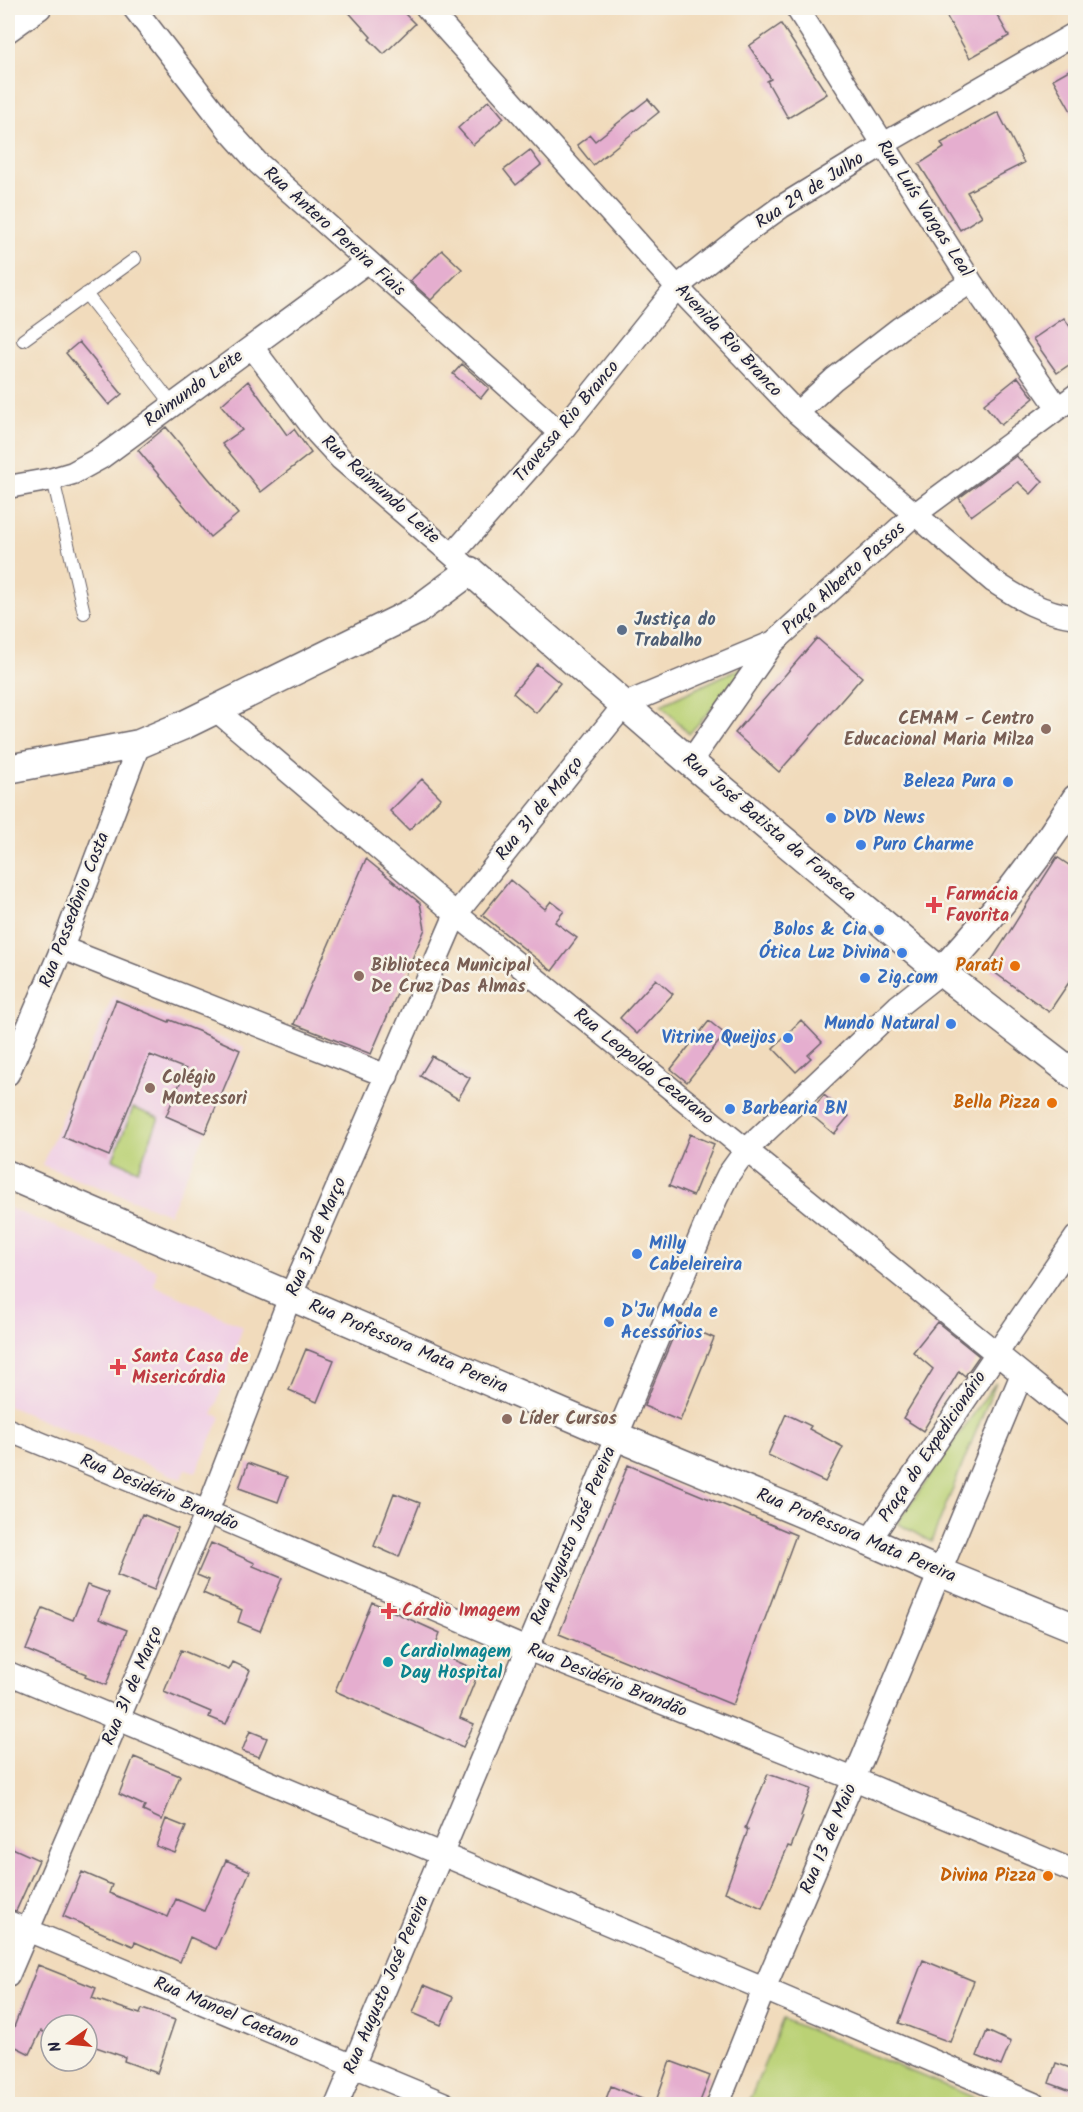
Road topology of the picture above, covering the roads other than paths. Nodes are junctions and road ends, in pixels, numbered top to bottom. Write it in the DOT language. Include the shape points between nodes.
graph roads {
  1 [pos="40,8"];
  2 [pos="134,8"];
  3 [pos="427,8"];
  4 [pos="797,8"];
  5 [pos="8,32"];
  6 [pos="1076,33"];
  7 [pos="882,145"];
  8 [pos="135,259"];
  9 [pos="367,262"];
  10 [pos="971,282"];
  11 [pos="677,288"];
  12 [pos="86,294"];
  13 [pos="23,340"];
  14 [pos="252,347"];
  15 [pos="1067,401"];
  16 [pos="173,405"];
  17 [pos="797,413"];
  18 [pos="560,433"];
  19 [pos="53,480"];
  20 [pos="8,488"];
  21 [pos="914,515"];
  22 [pos="462,563"];
  23 [pos="84,613"];
  24 [pos="1076,617"];
  25 [pos="774,642"];
  26 [pos="626,704"];
  27 [pos="216,710"];
  28 [pos="140,744"];
  29 [pos="690,762"];
  30 [pos="8,769"];
  31 [pos="1076,799"];
  32 [pos="456,914"];
  33 [pos="62,948"];
  34 [pos="941,972"];
  35 [pos="8,1074"];
  36 [pos="387,1076"];
  37 [pos="1076,1076"];
  38 [pos="746,1150"];
  39 [pos="8,1175"];
  40 [pos="1076,1237"];
  41 [pos="291,1297"];
  42 [pos="997,1354"];
  43 [pos="1022,1374"];
  44 [pos="1076,1418"];
  45 [pos="8,1430"];
  46 [pos="616,1436"];
  47 [pos="207,1512"];
  48 [pos="869,1540"];
  49 [pos="939,1572"];
  50 [pos="1076,1628"];
  51 [pos="527,1649"];
  52 [pos="8,1673"];
  53 [pos="119,1720"];
  54 [pos="854,1779"];
  55 [pos="441,1854"];
  56 [pos="1076,1872"];
  57 [pos="17,1926"];
  58 [pos="8,1976"];
  59 [pos="764,1989"];
  60 [pos="353,2067"];
  61 [pos="337,2104"];
  62 [pos="445,2104"];
  63 [pos="718,2104"];
  64 [pos="1034,2104"];
  1 -- 5 [label="street"];
  2 -- 9 [label="street, Rua Antero Pereira Fiais" via="231,134"];
  3 -- 11 [label="street, Avenida Rio Branco"];
  4 -- 7 [label="street, Rua Luís Vargas Leal"];
  6 -- 7 [label="street, Rua 29 de Julho"];
  7 -- 10 [label="street, Rua Luís Vargas Leal"];
  7 -- 11 [label="street, Rua 29 de Julho" via="754,226"];
  8 -- 12 [label="lane"];
  9 -- 14 [label="street, Raimundo Leite"];
  9 -- 18 [label="street, Rua Antero Pereira Fiais"];
  10 -- 15 [label="street, Rua Luís Vargas Leal"];
  10 -- 17 [label="street" via="900,328"];
  11 -- 17 [label="street, Avenida Rio Branco"];
  11 -- 18 [label="street, Travessa Rio Branco"];
  12 -- 13 [label="lane"];
  12 -- 16 [label="lane"];
  14 -- 16 [label="street, Raimundo Leite"];
  14 -- 22 [label="street, Rua Raimundo Leite" via="341,459"];
  15 -- 21 [label="street, Praça Alberto Passos"];
  16 -- 19 [label="street, Raimundo Leite" via="102,457"];
  17 -- 21 [label="street, Avenida Rio Branco"];
  18 -- 22 [label="street, Travessa Rio Branco"];
  19 -- 20 [label="street, Raimundo Leite"];
  19 -- 23 [label="lane"];
  21 -- 24 [label="street, Avenida Rio Branco" via="993,581 1053,614"];
  21 -- 25 [label="street, Praça Alberto Passos"];
  22 -- 26 [label="street, Rua José Batista da Fonseca"];
  22 -- 27 [label="street" via="416,611"];
  25 -- 26 [label="street, Praça Alberto Passos"];
  25 -- 29 [label="street, Praça Alberto Passos"];
  26 -- 29 [label="street, Rua José Batista da Fonseca"];
  26 -- 32 [label="street, Rua 31 de Março"];
  27 -- 28 [label="street"];
  27 -- 32 [label="street, Rua Leopoldo Cezarano"];
  28 -- 30 [label="street"];
  28 -- 33 [label="street, Rua Possedônio Costa"];
  29 -- 34 [label="street, Rua José Batista da Fonseca"];
  31 -- 34 [label="street" via="1023,877"];
  32 -- 36 [label="street, Rua 31 de Março"];
  32 -- 38 [label="street, Rua Leopoldo Cezarano"];
  33 -- 35 [label="street, Rua Possedônio Costa"];
  33 -- 36 [label="street"];
  34 -- 37 [label="street, Rua José Batista da Fonseca"];
  34 -- 38 [label="street, Rua Augusto José Pereira" via="890,1013"];
  36 -- 41 [label="street, Rua 31 de Março"];
  38 -- 42 [label="street, Rua Leopoldo Cezarano"];
  38 -- 46 [label="street, Rua Augusto José Pereira" via="716,1199"];
  39 -- 41 [label="street, Rua Professora Mata Pereira"];
  40 -- 42 [label="street, Praça do Expedicionário"];
  41 -- 46 [label="street, Rua Professora Mata Pereira"];
  41 -- 47 [label="street, Rua 31 de Março"];
  42 -- 43 [label="street, Rua Leopoldo Cezarano"];
  42 -- 48 [label="street, Praça do Expedicionário"];
  43 -- 44 [label="street, Rua Leopoldo Cezarano"];
  43 -- 49 [label="street, Praça do Expedicionário"];
  45 -- 47 [label="street, Rua Desidério Brandão"];
  46 -- 48 [label="street, Rua Professora Mata Pereira"];
  46 -- 51 [label="street, Rua Augusto José Pereira"];
  47 -- 51 [label="street, Rua Desidério Brandão"];
  47 -- 53 [label="street, Rua 31 de Março"];
  48 -- 49 [label="street, Rua Professora Mata Pereira"];
  49 -- 50 [label="street, Rua Professora Mata Pereira"];
  49 -- 54 [label="street, Rua 13 de Maio"];
  51 -- 54 [label="street, Rua Desidério Brandão"];
  51 -- 55 [label="street, Rua Augusto José Pereira"];
  52 -- 53 [label="street"];
  53 -- 55 [label="street"];
  53 -- 57 [label="street, Rua 31 de Março"];
  54 -- 56 [label="street, Rua Desidério Brandão"];
  54 -- 59 [label="street, Rua 13 de Maio"];
  55 -- 59 [label="street"];
  55 -- 60 [label="street, Rua Augusto José Pereira"];
  57 -- 58 [label="street, Rua 31 de Março"];
  57 -- 60 [label="street, Rua Manoel Caetano"];
  59 -- 63 [label="street, Rua 13 de Maio"];
  59 -- 64 [label="street"];
  60 -- 61 [label="street, Rua Augusto José Pereira"];
  60 -- 62 [label="street, Rua Manoel Caetano"];
}
